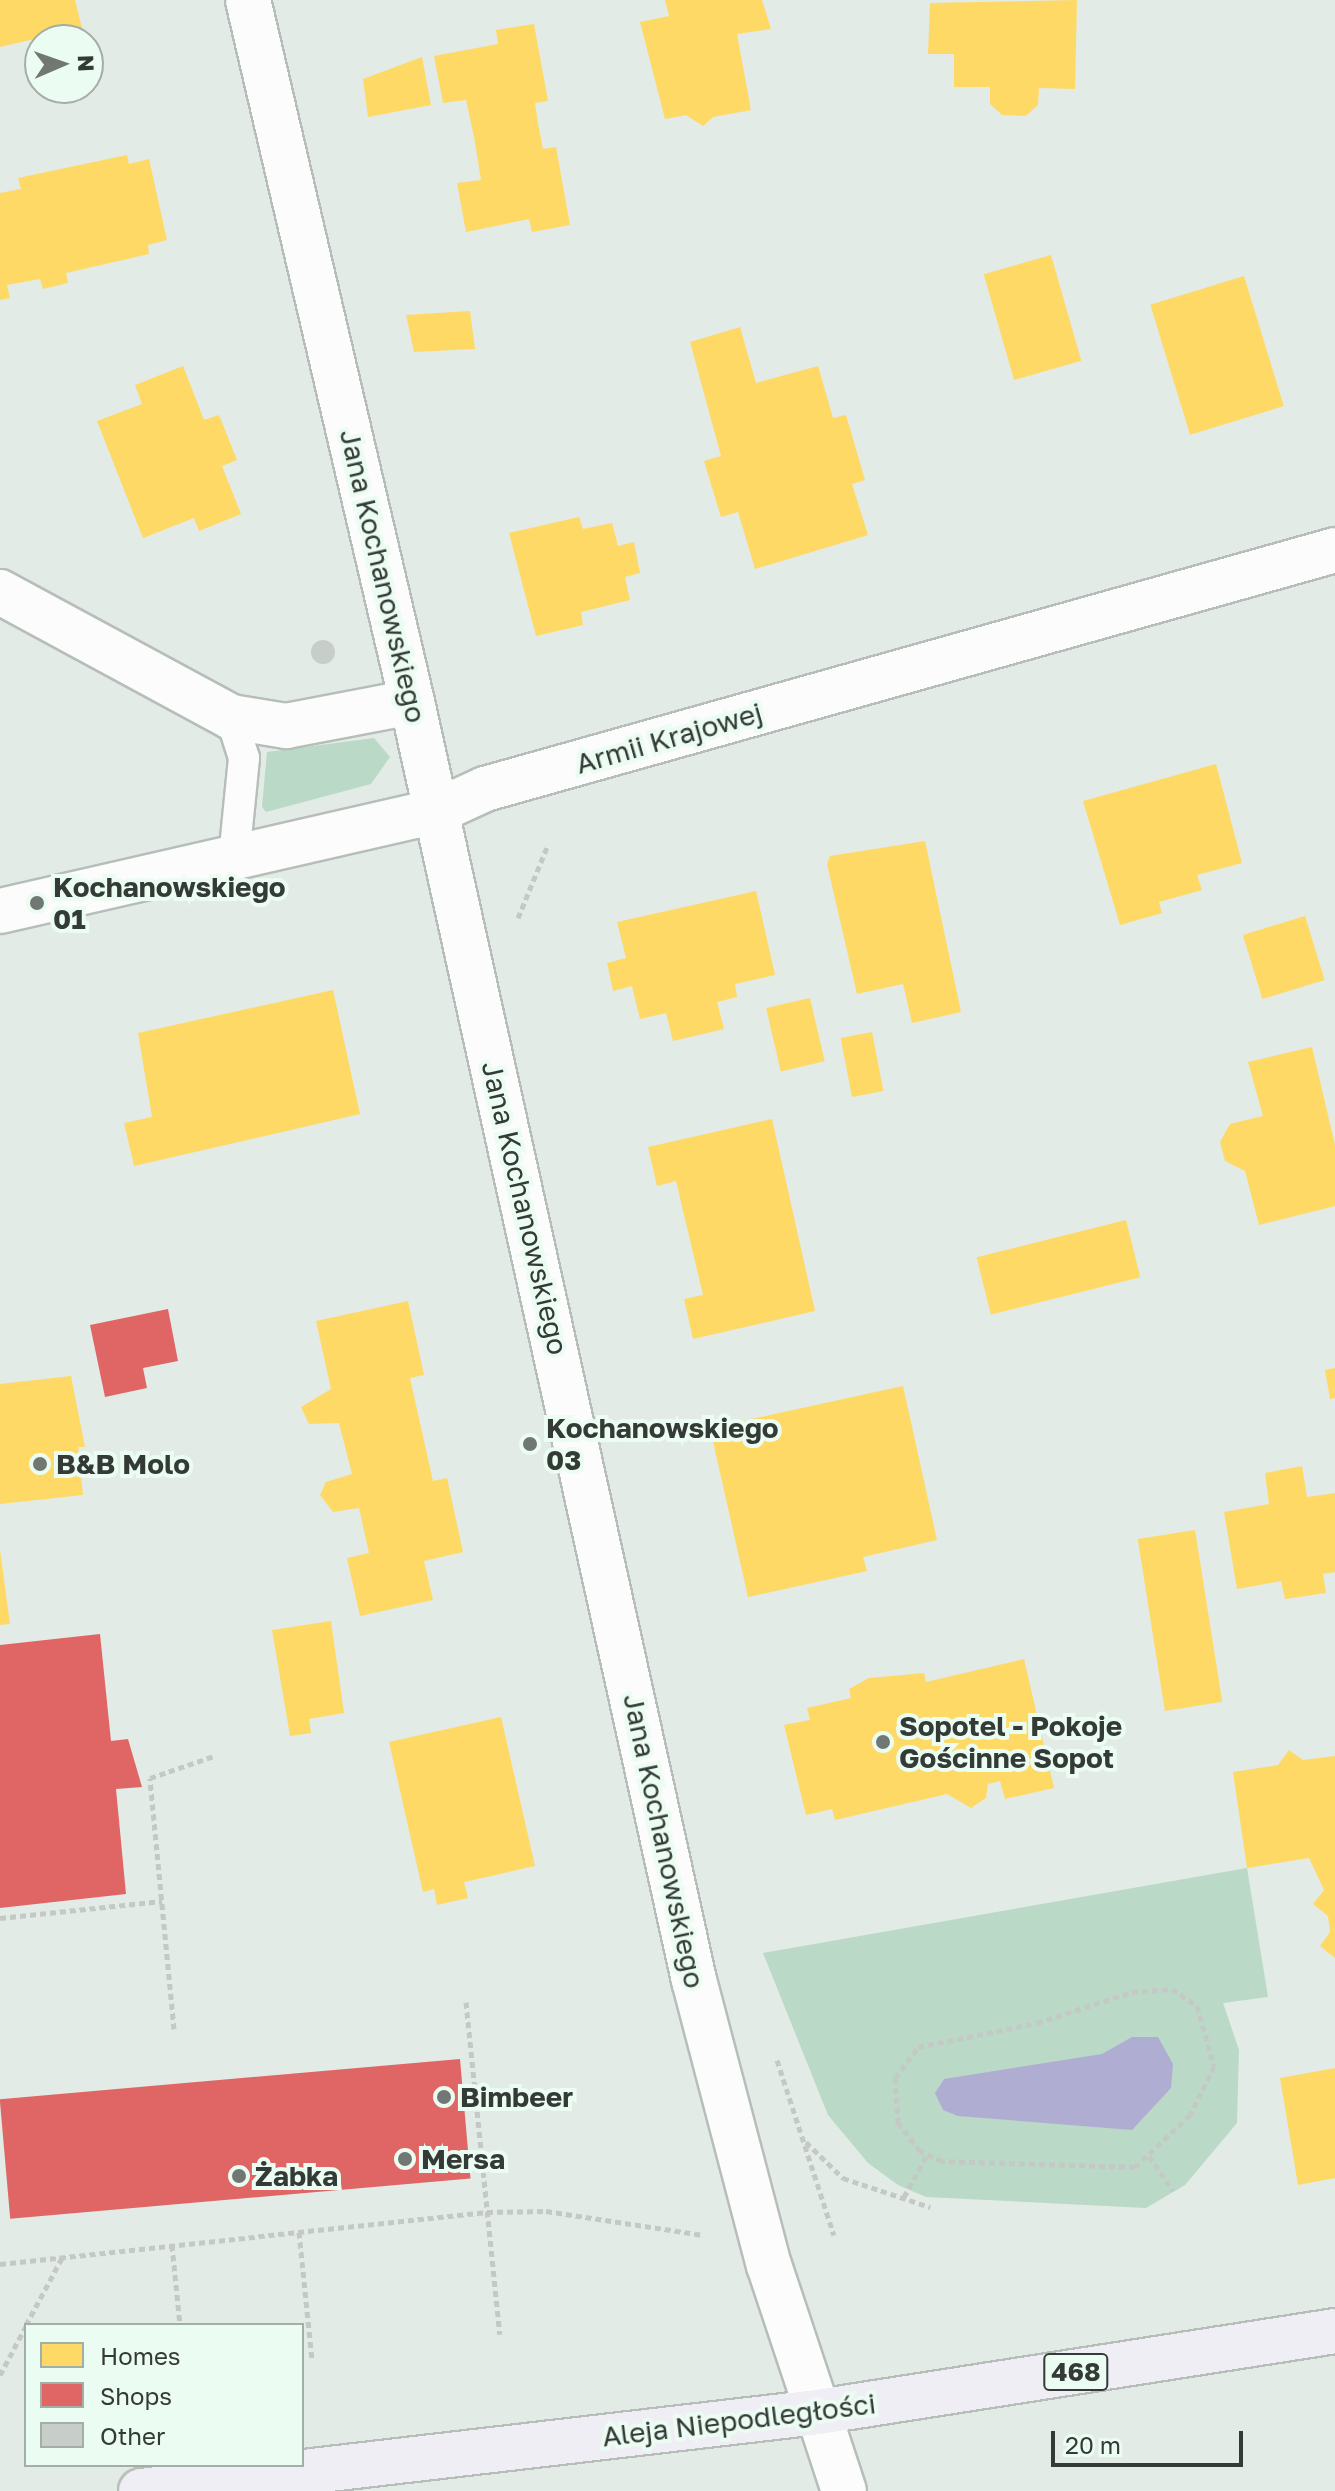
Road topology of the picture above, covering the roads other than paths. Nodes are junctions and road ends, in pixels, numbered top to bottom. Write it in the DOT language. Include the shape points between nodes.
graph roads {
  1 [pos="248,0"];
  2 [pos="1335,550"];
  3 [pos="0,592"];
  4 [pos="412,702"];
  5 [pos="231,717"];
  6 [pos="437,811"];
  7 [pos="234,858"];
  8 [pos="0,911"];
  9 [pos="1335,2331"];
  10 [pos="818,2412"];
  11 [pos="141,2491"];
  12 [pos="844,2491"];
  1 -- 4 [label="street, Jana Kochanowskiego"];
  2 -- 6 [label="street, Armii Krajowej" via="485,789"];
  3 -- 5 [label="street" via="184,698"];
  4 -- 5 [label="street" via="286,726"];
  4 -- 6 [label="street, Jana Kochanowskiego"];
  5 -- 7 [label="lane" via="244,758"];
  6 -- 7 [label="street, Armii Krajowej"];
  6 -- 10 [label="street, Jana Kochanowskiego" via="694,1980 769,2265"];
  7 -- 8 [label="street, Armii Krajowej"];
  9 -- 10 [label="main road, Aleja Niepodległości / 468"];
  10 -- 11 [label="main road, Aleja Niepodległości / 468"];
  10 -- 12 [label="street, Jana Kochanowskiego"];
}
